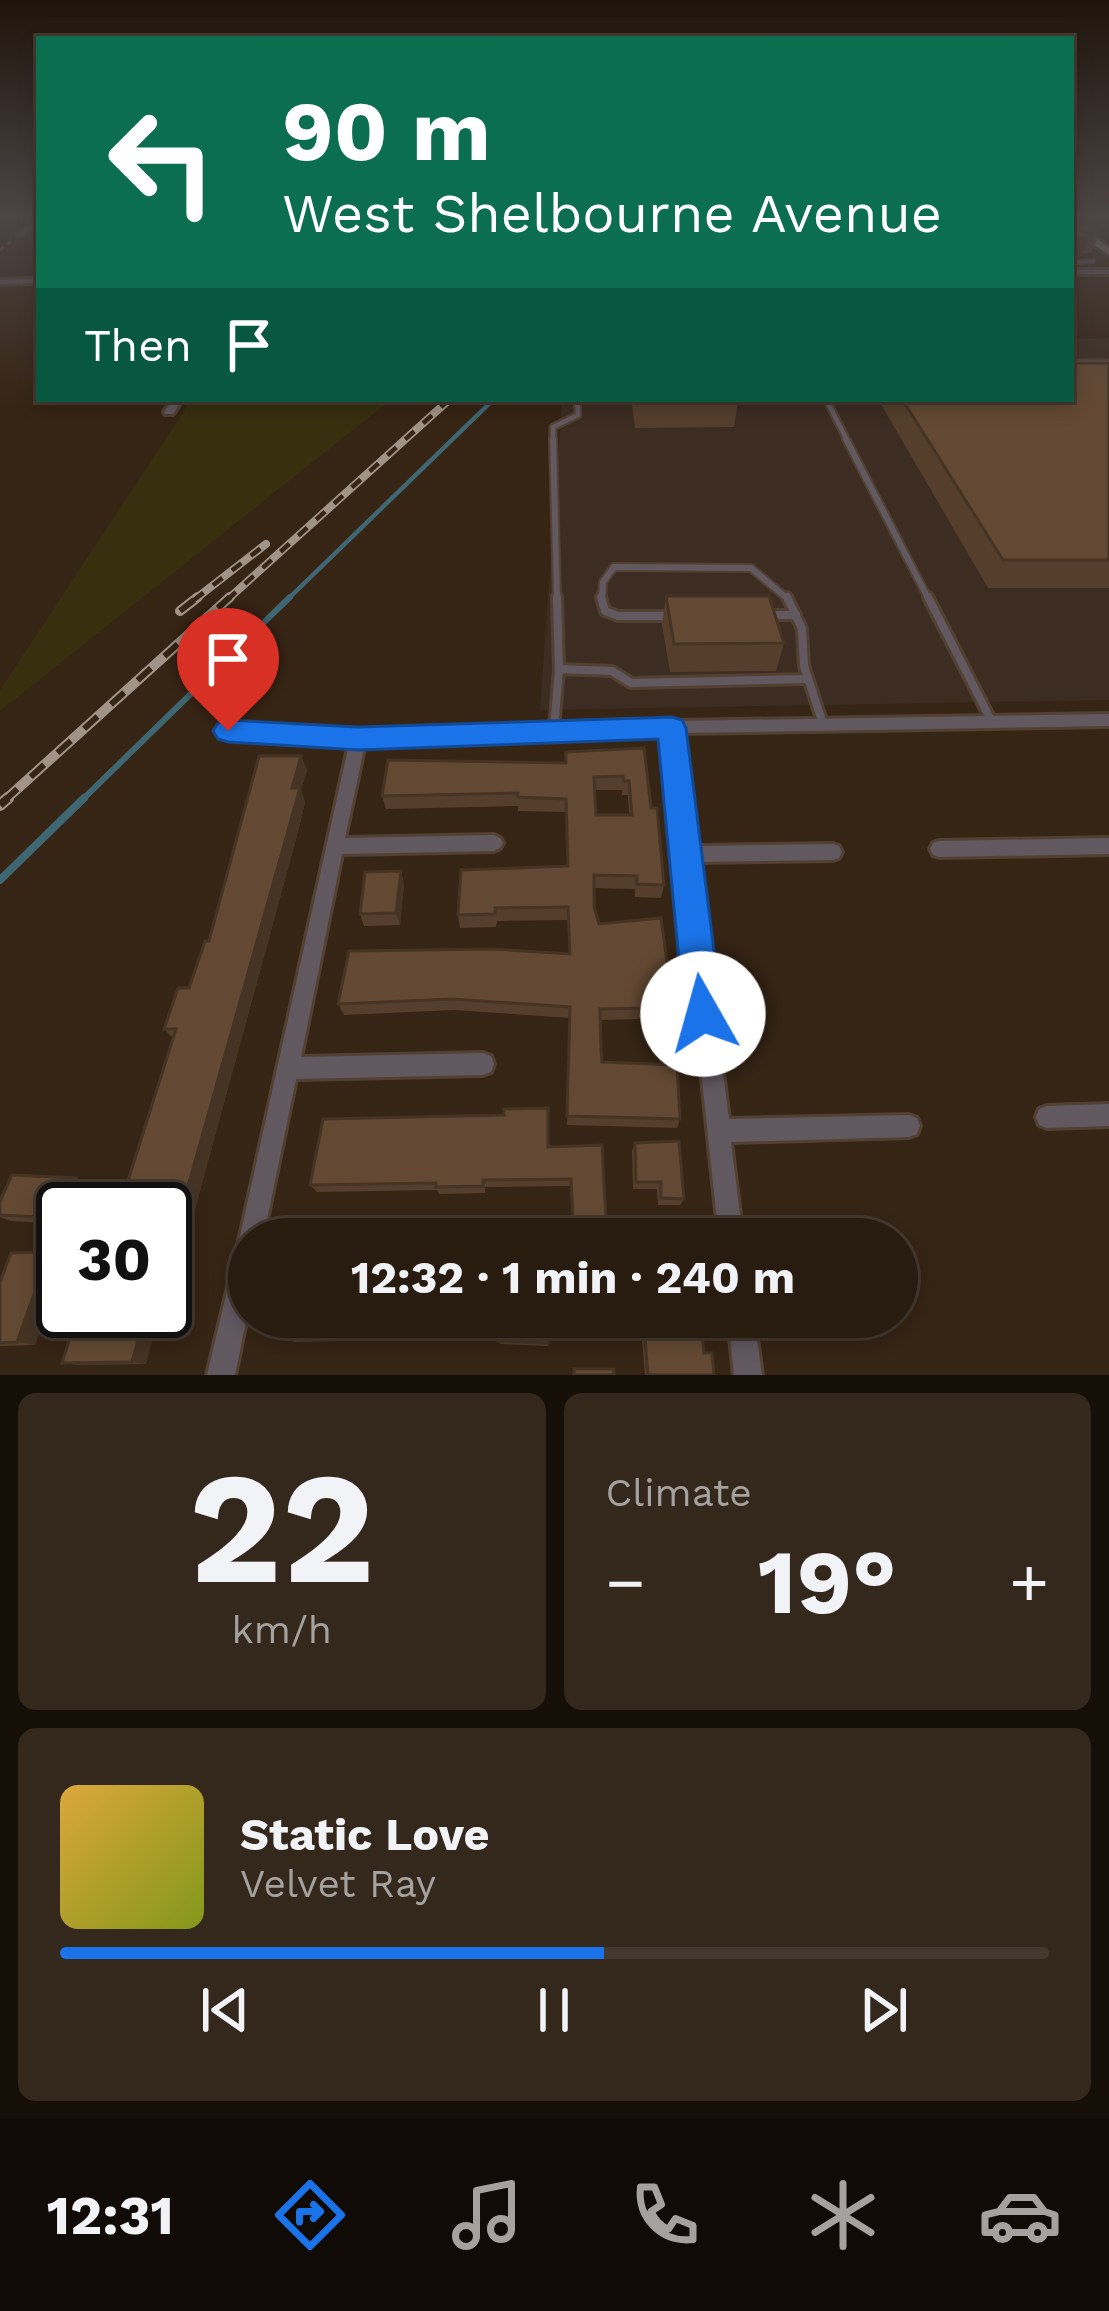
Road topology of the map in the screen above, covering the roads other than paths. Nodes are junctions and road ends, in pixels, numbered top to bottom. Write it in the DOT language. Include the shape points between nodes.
graph roads {
  1 [pos="36,281"];
  2 [pos="0,282"];
  3 [pos="1074,363"];
  4 [pos="1109,363"];
  5 [pos="176,402"];
  6 [pos="577,402"];
  7 [pos="828,402"];
  8 [pos="169,412"];
  9 [pos="796,615"];
  10 [pos="685,616"];
  11 [pos="752,616"];
  12 [pos="559,669"];
  13 [pos="808,679"];
  14 [pos="1109,720"];
  15 [pos="992,722"];
  16 [pos="824,725"];
  17 [pos="672,728"];
  18 [pos="554,729"];
  19 [pos="228,731"];
  20 [pos="358,738"];
  21 [pos="494,843"];
  22 [pos="1109,845"];
  23 [pos="335,846"];
  24 [pos="939,849"];
  25 [pos="833,851"];
  26 [pos="686,854"];
  27 [pos="483,1064"];
  28 [pos="288,1068"];
  29 [pos="1109,1115"];
  30 [pos="1047,1117"];
  31 [pos="908,1126"];
  32 [pos="717,1131"];
  33 [pos="256,1218"];
  34 [pos="728,1218"];
  35 [pos="229,1338"];
  36 [pos="744,1338"];
  37 [pos="221,1375"];
  38 [pos="748,1375"];
  1 -- 2 [label="street"];
  3 -- 4 [label="lane"];
  5 -- 8 [label="street"];
  6 -- 12 [label="lane" via="578,415 553,427"];
  7 -- 15 [label="lane"];
  9 -- 10 [label="lane" via="781,586 751,568 614,567 603,578 605,610"];
  9 -- 11 [label="lane"];
  9 -- 13 [label="lane"];
  12 -- 13 [label="lane" via="612,671 631,683"];
  12 -- 18 [label="lane"];
  13 -- 16 [label="lane"];
  14 -- 15 [label="street"];
  15 -- 16 [label="street"];
  16 -- 17 [label="street"];
  17 -- 18 [label="street"];
  17 -- 26 [label="street"];
  18 -- 20 [label="street"];
  19 -- 20 [label="street"];
  20 -- 23 [label="street"];
  21 -- 23 [label="street"];
  22 -- 24 [label="street"];
  23 -- 28 [label="street"];
  25 -- 26 [label="street"];
  26 -- 32 [label="street"];
  27 -- 28 [label="street"];
  28 -- 33 [label="street"];
  29 -- 30 [label="street"];
  31 -- 32 [label="street"];
  32 -- 34 [label="street"];
  35 -- 37 [label="street"];
  36 -- 38 [label="street"];
}
